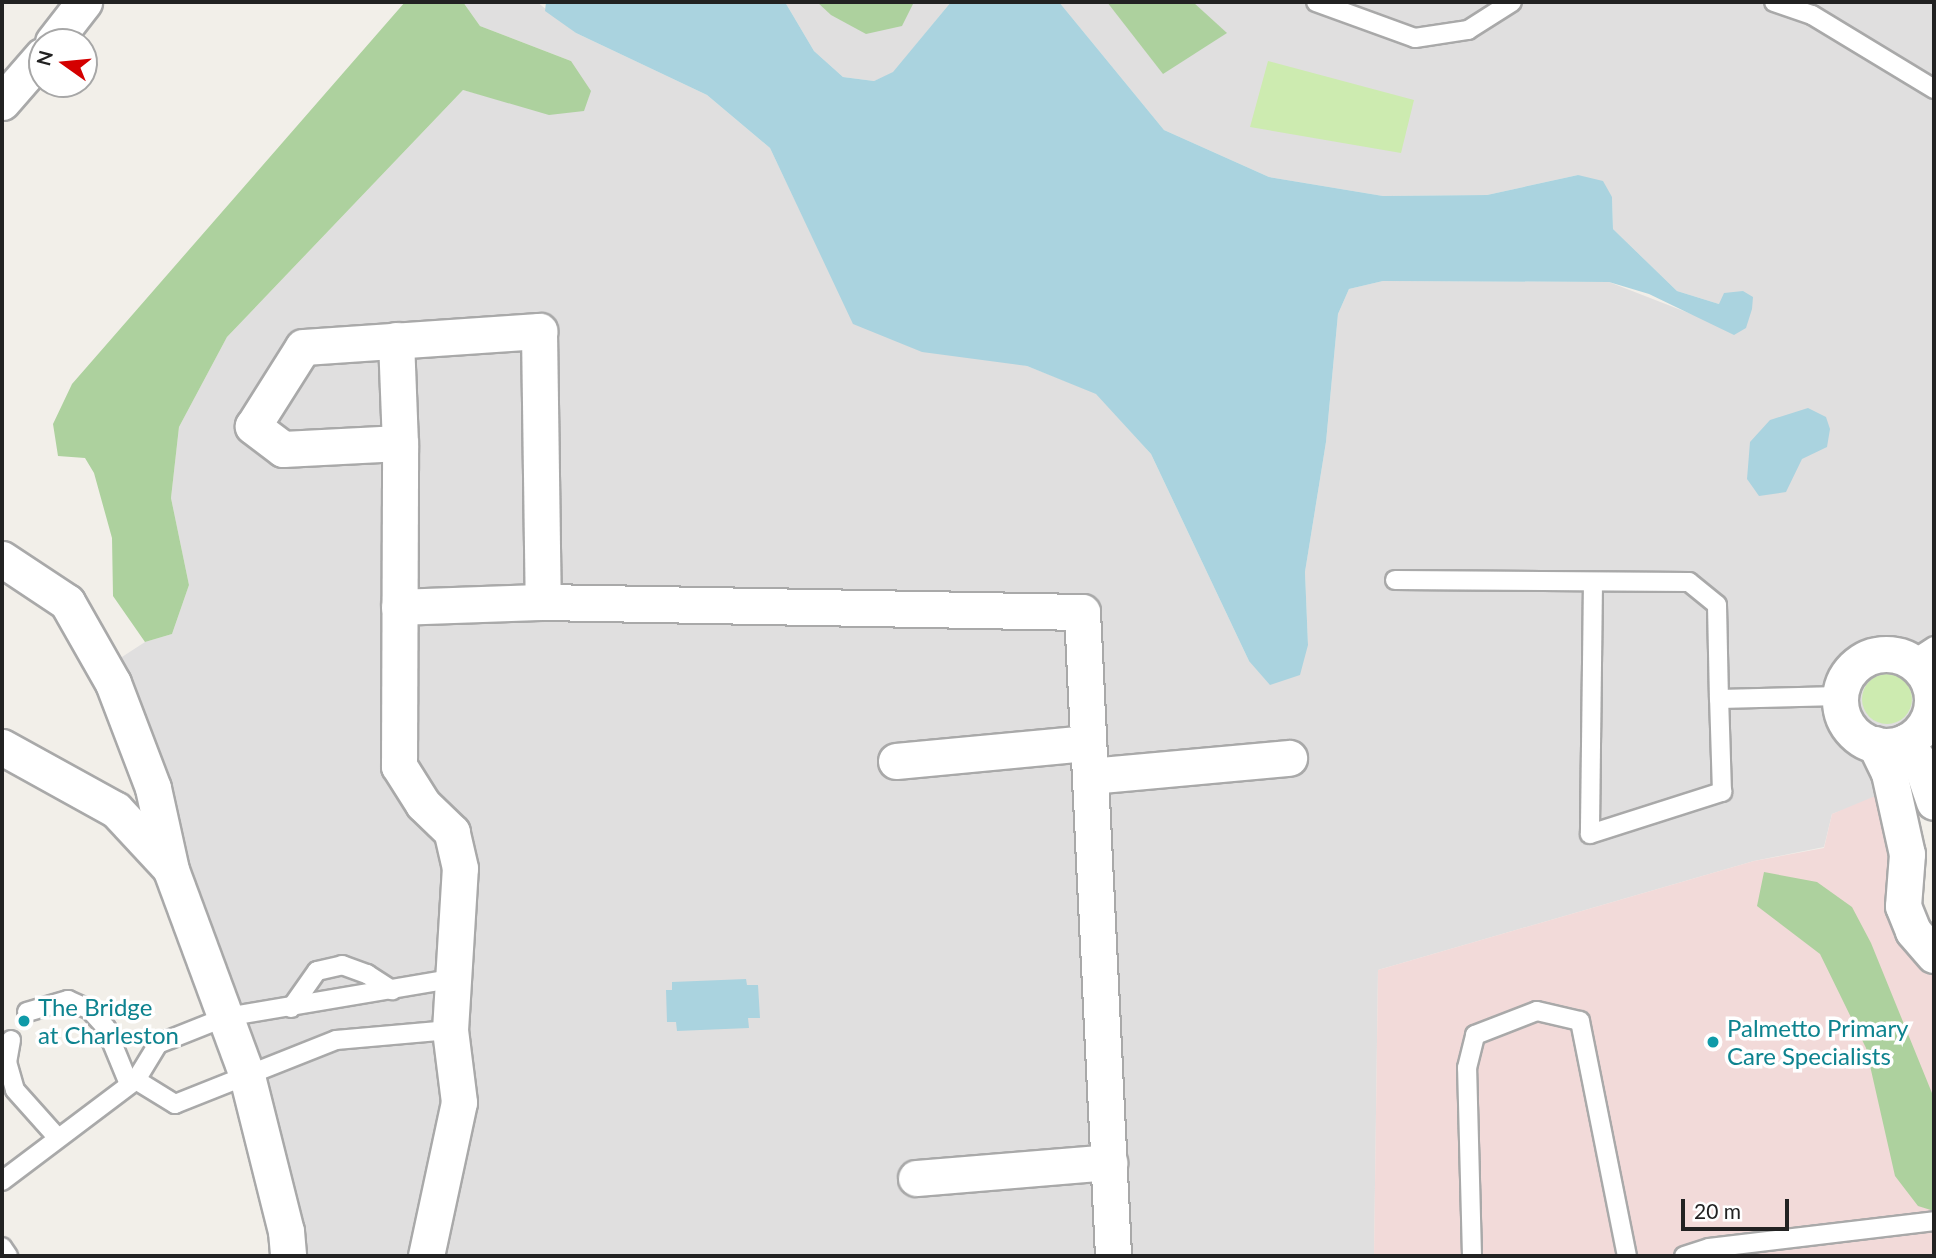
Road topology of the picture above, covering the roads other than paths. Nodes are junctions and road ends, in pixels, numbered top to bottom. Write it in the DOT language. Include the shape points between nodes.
graph roads {
  1 [pos="84,2"];
  2 [pos="1512,2"];
  3 [pos="1774,2"];
  4 [pos="1321,3"];
  5 [pos="64,28"];
  6 [pos="28,72"];
  7 [pos="1934,89"];
  8 [pos="2,102"];
  9 [pos="396,341"];
  10 [pos="400,443"];
  11 [pos="2,559"];
  12 [pos="1395,580"];
  13 [pos="1593,582"];
  14 [pos="543,602"];
  15 [pos="399,607"];
  16 [pos="1923,653"];
  17 [pos="1840,696"];
  18 [pos="1719,699"];
  19 [pos="1890,743"];
  20 [pos="2,747"];
  21 [pos="1289,758"];
  22 [pos="1089,759"];
  23 [pos="897,761"];
  24 [pos="1934,802"];
  25 [pos="171,870"];
  26 [pos="1934,955"];
  27 [pos="456,978"];
  28 [pos="392,990"];
  29 [pos="291,1008"];
  30 [pos="27,1012"];
  31 [pos="226,1017"];
  32 [pos="450,1030"];
  33 [pos="11,1040"];
  34 [pos="247,1076"];
  35 [pos="132,1082"];
  36 [pos="57,1138"];
  37 [pos="1109,1162"];
  38 [pos="916,1178"];
  39 [pos="2,1181"];
  40 [pos="1934,1221"];
  41 [pos="2,1247"];
  42 [pos="8,1256"];
  43 [pos="288,1256"];
  44 [pos="426,1256"];
  45 [pos="1113,1256"];
  46 [pos="1472,1256"];
  47 [pos="1627,1256"];
  48 [pos="1684,1256"];
  1 -- 5 [label="street"];
  2 -- 4 [label="lane" via="1468,30 1415,38"];
  3 -- 7 [label="lane" via="1812,15"];
  6 -- 8 [label="street"];
  9 -- 10 [label="street"];
  9 -- 10 [label="street" via="303,346 253,426 284,449"];
  9 -- 14 [label="street" via="538,331"];
  10 -- 15 [label="street"];
  11 -- 25 [label="street" via="67,602 113,682 153,788"];
  12 -- 13 [label="lane"];
  13 -- 18 [label="lane" via="1689,583 1717,605"];
  13 -- 18 [label="lane" via="1590,834 1722,792"];
  14 -- 15 [label="street"];
  14 -- 22 [label="street" via="1082,612"];
  15 -- 27 [label="street" via="399,766 424,804 452,832 460,868"];
  16 -- 17 [label="street" via="1866,658 1853,667"];
  16 -- 19 [label="street" via="1932,696 1926,723"];
  17 -- 18 [label="lane"];
  17 -- 19 [label="street" via="1845,721 1863,740"];
  19 -- 24 [label="street" via="1921,764"];
  19 -- 26 [label="street" via="1889,773 1907,854 1903,905 1913,931"];
  20 -- 25 [label="street" via="116,810"];
  21 -- 22 [label="street"];
  22 -- 23 [label="street"];
  22 -- 37 [label="street"];
  25 -- 31 [label="street"];
  27 -- 28 [label="lane"];
  27 -- 32 [label="street"];
  28 -- 29 [label="lane"];
  28 -- 29 [label="lane" via="368,974 342,965 317,971"];
  29 -- 31 [label="lane"];
  30 -- 35 [label="lane" via="68,1000 89,1010 106,1028"];
  31 -- 34 [label="street"];
  31 -- 35 [label="lane" via="158,1044"];
  32 -- 34 [label="lane" via="336,1041"];
  32 -- 44 [label="street" via="459,1102"];
  33 -- 36 [label="lane" via="7,1062 15,1090"];
  34 -- 35 [label="lane" via="176,1104"];
  34 -- 43 [label="street" via="286,1231"];
  35 -- 36 [label="lane"];
  36 -- 39 [label="lane"];
  37 -- 38 [label="street"];
  37 -- 45 [label="street"];
  40 -- 48 [label="lane" via="1709,1248"];
  41 -- 42 [label="lane"];
  46 -- 47 [label="lane" via="1466,1068 1475,1035 1537,1011 1580,1021"];
}
